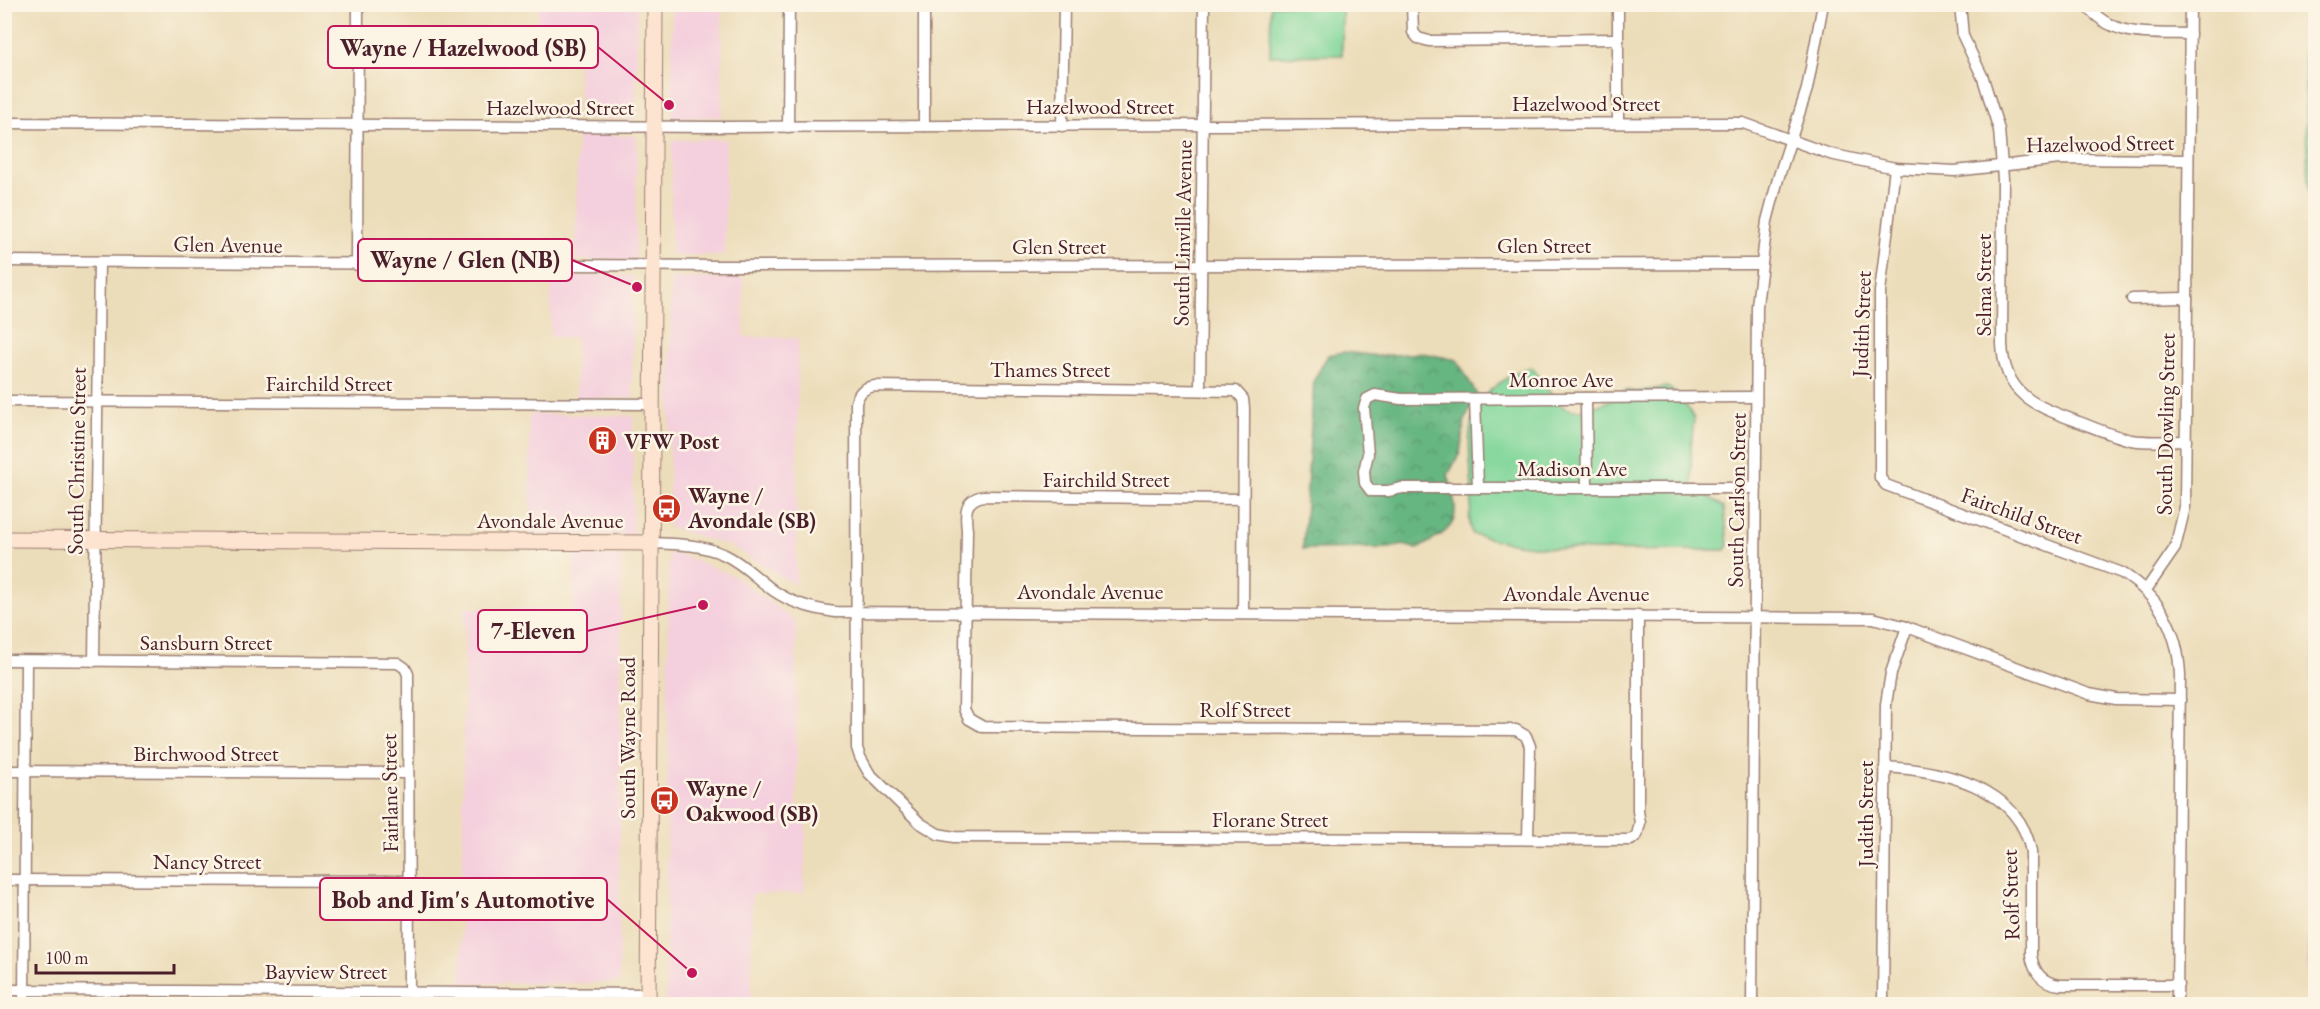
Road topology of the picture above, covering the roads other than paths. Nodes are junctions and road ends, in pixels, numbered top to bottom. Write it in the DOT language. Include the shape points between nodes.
graph roads {
  1 [pos="358,4"];
  2 [pos="655,4"];
  3 [pos="789,4"];
  4 [pos="924,4"];
  5 [pos="1064,4"];
  6 [pos="1204,4"];
  7 [pos="1412,4"];
  8 [pos="1618,4"];
  9 [pos="1823,4"];
  10 [pos="1960,4"];
  11 [pos="2086,4"];
  12 [pos="2190,4"];
  13 [pos="2190,34"];
  14 [pos="1618,39"];
  15 [pos="4,123"];
  16 [pos="1618,123"];
  17 [pos="357,125"];
  18 [pos="1203,125"];
  19 [pos="924,126"];
  20 [pos="1062,126"];
  21 [pos="654,127"];
  22 [pos="788,127"];
  23 [pos="1791,141"];
  24 [pos="2188,160"];
  25 [pos="2002,166"];
  26 [pos="1895,168"];
  27 [pos="4,261"];
  28 [pos="99,261"];
  29 [pos="1760,264"];
  30 [pos="357,265"];
  31 [pos="653,265"];
  32 [pos="1201,265"];
  33 [pos="2132,298"];
  34 [pos="2187,298"];
  35 [pos="1200,389"];
  36 [pos="1756,397"];
  37 [pos="1586,398"];
  38 [pos="1475,399"];
  39 [pos="4,401"];
  40 [pos="96,402"];
  41 [pos="652,404"];
  42 [pos="2186,441"];
  43 [pos="1882,482"];
  44 [pos="1478,488"];
  45 [pos="1587,488"];
  46 [pos="1756,488"];
  47 [pos="1388,491"];
  48 [pos="1243,499"];
  49 [pos="4,539"];
  50 [pos="95,539"];
  51 [pos="651,543"];
  52 [pos="2146,590"];
  53 [pos="857,612"];
  54 [pos="965,612"];
  55 [pos="1243,614"];
  56 [pos="1638,615"];
  57 [pos="1754,616"];
  58 [pos="1907,627"];
  59 [pos="4,660"];
  60 [pos="26,660"];
  61 [pos="94,661"];
  62 [pos="405,668"];
  63 [pos="2180,700"];
  64 [pos="1885,767"];
  65 [pos="4,771"];
  66 [pos="26,771"];
  67 [pos="408,772"];
  68 [pos="1528,839"];
  69 [pos="25,879"];
  70 [pos="4,880"];
  71 [pos="410,881"];
  72 [pos="2178,986"];
  73 [pos="4,990"];
  74 [pos="24,990"];
  75 [pos="409,991"];
  76 [pos="648,999"];
  77 [pos="24,1005"];
  78 [pos="1752,1005"];
  79 [pos="1883,1005"];
  80 [pos="2177,1005"];
  1 -- 17 [label="street"];
  2 -- 21 [label="main road, South Wayne Road"];
  3 -- 22 [label="street"];
  4 -- 19 [label="street"];
  5 -- 20 [label="street"];
  6 -- 18 [label="street, South Linville Avenue"];
  7 -- 14 [label="street" via="1412,29 1416,36 1429,41"];
  8 -- 14 [label="street"];
  9 -- 23 [label="street, South Carlson Street" via="1813,64"];
  10 -- 25 [label="street, Selma Street" via="1963,36 1986,86 2000,130"];
  11 -- 13 [label="street" via="2102,22 2123,31"];
  12 -- 13 [label="street, South Dowling Street"];
  13 -- 24 [label="street, South Dowling Street"];
  14 -- 16 [label="street"];
  15 -- 17 [label="street, Hazelwood Street"];
  16 -- 18 [label="street, Hazelwood Street"];
  16 -- 23 [label="street, Hazelwood Street" via="1743,123"];
  17 -- 21 [label="street, Hazelwood Street"];
  17 -- 30 [label="street"];
  18 -- 20 [label="street, Hazelwood Street"];
  18 -- 32 [label="street, South Linville Avenue"];
  19 -- 20 [label="street, Hazelwood Street"];
  19 -- 22 [label="street, Hazelwood Street"];
  21 -- 22 [label="street, Hazelwood Street"];
  21 -- 31 [label="main road, South Wayne Road"];
  23 -- 26 [label="street, Hazelwood Street" via="1847,159"];
  23 -- 29 [label="street, South Carlson Street" via="1772,201"];
  24 -- 25 [label="street, Hazelwood Street" via="2060,159"];
  24 -- 34 [label="street, South Dowling Street"];
  25 -- 26 [label="street, Hazelwood Street" via="1955,171"];
  25 -- 42 [label="street, Selma Street" via="2002,358 2010,380 2038,406 2119,437"];
  26 -- 43 [label="street, Judith Street" via="1880,309 1878,470"];
  27 -- 28 [label="street, Glen Avenue"];
  28 -- 30 [label="street, Glen Avenue"];
  28 -- 40 [label="street, South Christine Street"];
  29 -- 32 [label="street, Glen Street"];
  29 -- 36 [label="street, South Carlson Street"];
  30 -- 31 [label="street, Glen Street"];
  31 -- 32 [label="street, Glen Street"];
  31 -- 41 [label="main road, South Wayne Road"];
  32 -- 35 [label="street, South Linville Avenue"];
  33 -- 34 [label="street"];
  34 -- 42 [label="street, South Dowling Street"];
  35 -- 48 [label="street, Thames Street" via="1231,389 1243,399"];
  35 -- 53 [label="street, Thames Street" via="864,389 856,403"];
  36 -- 37 [label="street, Monroe Ave"];
  36 -- 46 [label="street, South Carlson Street"];
  37 -- 38 [label="street, Monroe Ave"];
  37 -- 45 [label="street"];
  38 -- 44 [label="street"];
  38 -- 47 [label="street, Monroe Ave" via="1376,395 1367,399 1365,483 1371,491"];
  39 -- 40 [label="street, Fairchild Street"];
  40 -- 41 [label="street, Fairchild Street"];
  40 -- 50 [label="street, South Christine Street"];
  41 -- 51 [label="main road, South Wayne Road"];
  42 -- 52 [label="street, South Dowling Street" via="2185,507 2180,534 2166,563"];
  43 -- 52 [label="street, Fairchild Street" via="2112,568"];
  44 -- 45 [label="street, Madison Ave"];
  44 -- 47 [label="street, Madison Ave"];
  45 -- 46 [label="street, Madison Ave"];
  46 -- 57 [label="street, South Carlson Street"];
  48 -- 54 [label="street, Fairchild Street" via="983,496 971,501 965,513"];
  48 -- 55 [label="street, Thames Street"];
  49 -- 50 [label="main road, Avondale Avenue"];
  50 -- 51 [label="main road, Avondale Avenue"];
  50 -- 61 [label="street, South Christine Street"];
  51 -- 53 [label="street, Avondale Avenue" via="710,549 746,568 791,601 823,610"];
  51 -- 76 [label="main road, South Wayne Road"];
  52 -- 63 [label="street" via="2164,612 2175,640"];
  53 -- 54 [label="street, Avondale Avenue"];
  53 -- 68 [label="street, Florane Street" via="856,741 860,757 869,773 920,823 938,834"];
  54 -- 55 [label="street, Avondale Avenue"];
  54 -- 68 [label="street, Rolf Street" via="964,709 978,726 1516,730 1526,736 1530,746"];
  55 -- 56 [label="street, Avondale Avenue"];
  56 -- 57 [label="street, Avondale Avenue"];
  56 -- 68 [label="street, Florane Street" via="1637,835 1624,841"];
  57 -- 58 [label="street, Avondale Avenue" via="1873,618"];
  57 -- 78 [label="street, South Carlson Street"];
  58 -- 63 [label="street, Avondale Avenue" via="2089,694 2116,699"];
  58 -- 64 [label="street, Judith Street" via="1888,689"];
  59 -- 60 [label="street, Sansburn Street"];
  60 -- 61 [label="street, Sansburn Street"];
  60 -- 66 [label="street"];
  61 -- 62 [label="street, Sansburn Street" via="398,663"];
  62 -- 67 [label="street, Fairlane Street"];
  63 -- 72 [label="street"];
  64 -- 72 [label="street, Rolf Street" via="1947,776 1996,797 2016,816 2031,852 2031,956 2041,979 2060,985"];
  64 -- 79 [label="street, Judith Street"];
  65 -- 66 [label="street, Birchwood Street"];
  66 -- 67 [label="street, Birchwood Street"];
  66 -- 69 [label="street"];
  67 -- 71 [label="street, Fairlane Street"];
  69 -- 70 [label="street, Nancy Street"];
  69 -- 71 [label="street, Nancy Street"];
  69 -- 74 [label="street"];
  71 -- 75 [label="street, Fairlane Street"];
  72 -- 80 [label="street"];
  73 -- 74 [label="street, Bayview Street"];
  74 -- 75 [label="street, Bayview Street"];
  74 -- 77 [label="street"];
  75 -- 76 [label="street, Bayview Street"];
}
